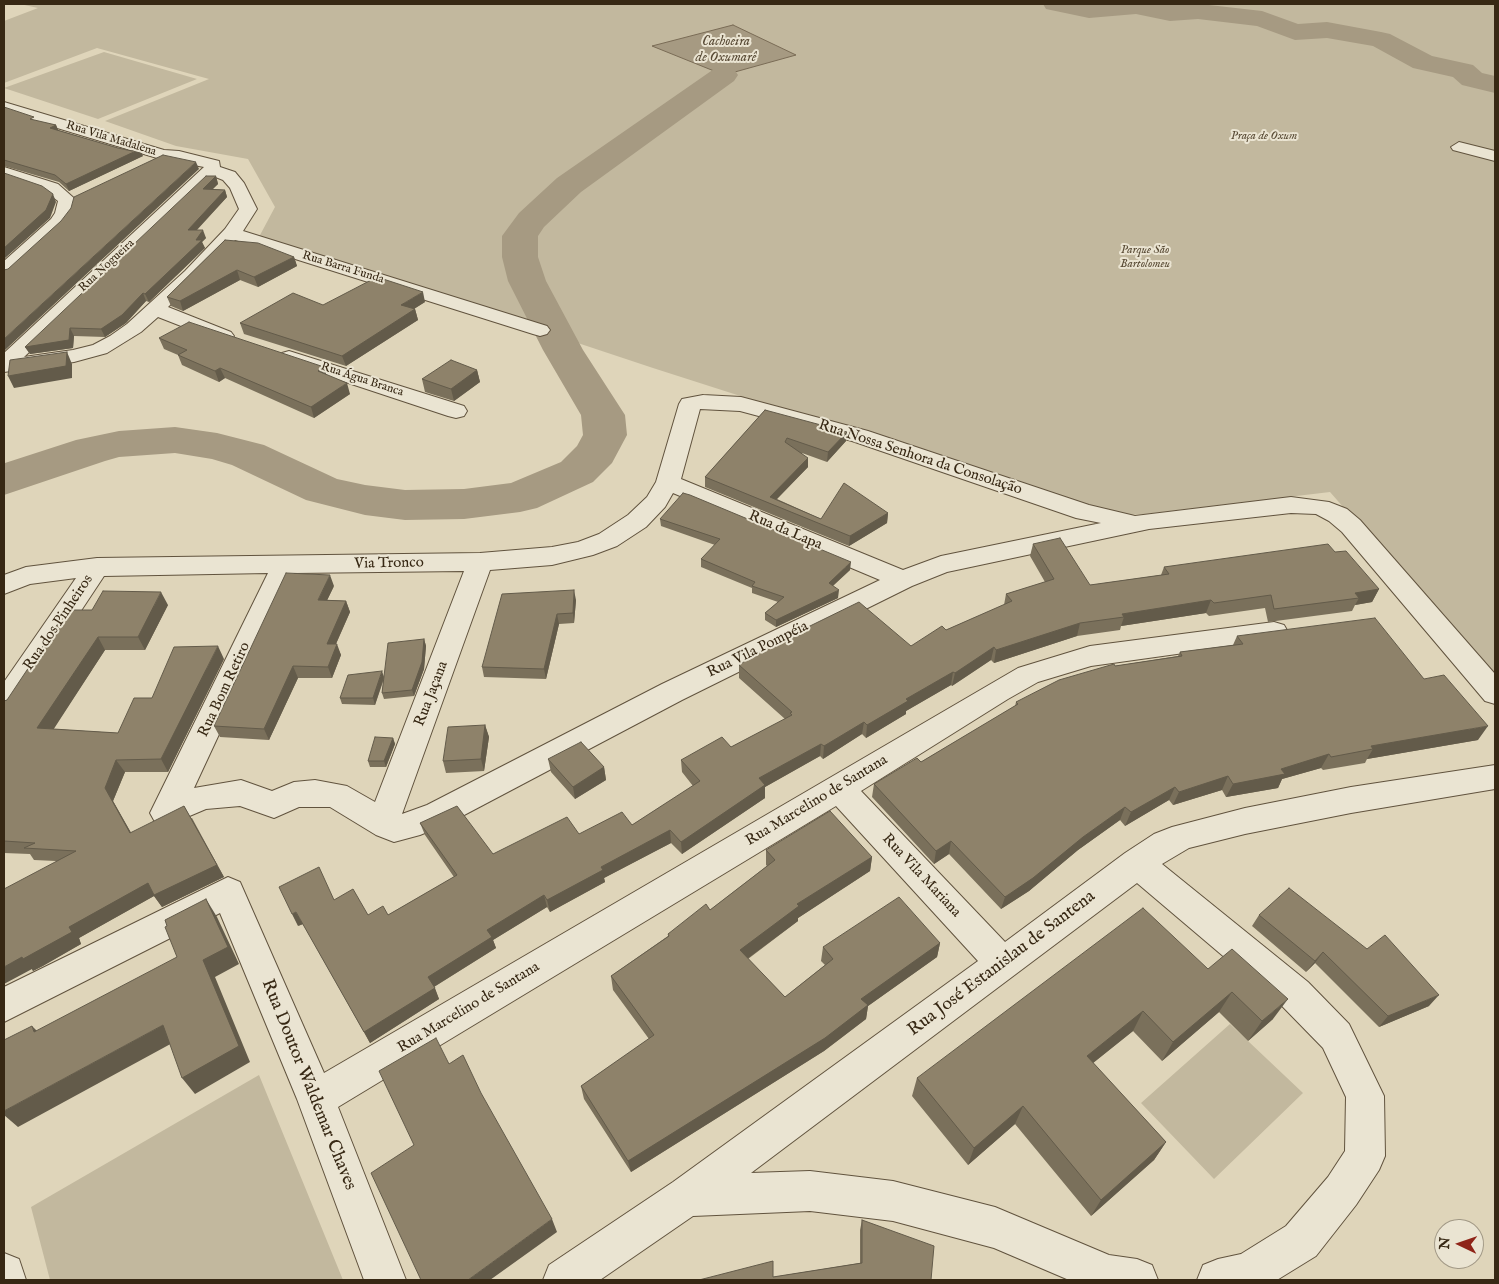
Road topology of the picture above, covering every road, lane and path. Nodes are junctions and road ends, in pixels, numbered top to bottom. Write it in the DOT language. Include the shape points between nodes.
graph roads {
  1 [pos="4,107"];
  2 [pos="1459,147"];
  3 [pos="163,155"];
  4 [pos="1495,156"];
  5 [pos="140,166"];
  6 [pos="211,169"];
  7 [pos="4,172"];
  8 [pos="232,233"];
  9 [pos="4,272"];
  10 [pos="156,310"];
  11 [pos="540,330"];
  12 [pos="244,342"];
  13 [pos="271,351"];
  14 [pos="4,365"];
  15 [pos="690,404"];
  16 [pos="456,411"];
  17 [pos="668,482"];
  18 [pos="1149,521"];
  19 [pos="480,562"];
  20 [pos="284,566"];
  21 [pos="97,567"];
  22 [pos="903,580"];
  23 [pos="4,585"];
  24 [pos="1302,629"];
  25 [pos="1495,693"];
  26 [pos="4,704"];
  27 [pos="1495,777"];
  28 [pos="839,789"];
  29 [pos="387,826"];
  30 [pos="1137,863"];
  31 [pos="1003,964"];
  32 [pos="4,1006"];
  33 [pos="316,1099"];
  34 [pos="688,1196"];
  35 [pos="4,1274"];
  36 [pos="5,1280"];
  37 [pos="385,1280"];
  38 [pos="564,1280"];
  39 [pos="1137,1280"];
  40 [pos="1218,1280"];
  1 -- 3 [label="street, Rua Vila Madalena"];
  2 -- 4 [label="street"];
  3 -- 5 [label="street"];
  3 -- 6 [label="street, Rua Vila Madalena" via="213,164"];
  6 -- 8 [label="street, Rua Vila Madalena" via="229,176 247,202 246,214"];
  6 -- 14 [label="street, Rua Nogueira"];
  7 -- 9 [label="street" via="74,197 46,235"];
  8 -- 10 [label="street, Rua Vila Madalena"];
  8 -- 11 [label="street, Rua Barra Funda"];
  10 -- 12 [label="street"];
  10 -- 14 [label="street, Rua Vila Madalena" via="100,349 74,356"];
  13 -- 16 [label="street, Rua Água Branca"];
  15 -- 17 [label="street, Via Tronco"];
  15 -- 18 [label="street, Rua Nossa Senhora da Consolação" via="741,404 860,436 1092,514"];
  17 -- 19 [label="street, Via Tronco" via="656,502 637,521 608,540 552,556"];
  17 -- 22 [label="street, Rua da Lapa"];
  18 -- 22 [label="street, Rua Vila Pompéia" via="941,565"];
  18 -- 25 [label="street" via="1291,505 1320,507 1338,515 1352,526"];
  19 -- 20 [label="street, Via Tronco"];
  19 -- 29 [label="street, Rua Jaçana" via="385,818"];
  20 -- 21 [label="street, Via Tronco"];
  20 -- 29 [label="street, Rua Bom Retiro" via="166,813 203,797 241,793 274,805 294,795 316,792 336,795"];
  21 -- 23 [label="street, Via Tronco" via="26,576"];
  21 -- 26 [label="street, Rua dos Pinheiros"];
  22 -- 29 [label="street, Rua Vila Pompéia" via="672,692 438,814 409,826 394,829"];
  24 -- 28 [label="street, Rua Marcelino de Santana" via="1130,650 1055,665 998,691"];
  27 -- 30 [label="street, Rua José Estanislau de Santena" via="1245,821 1183,836 1164,844"];
  28 -- 31 [label="street, Rua Vila Mariana"];
  28 -- 33 [label="street, Rua Marcelino de Santana"];
  30 -- 31 [label="street, Rua José Estanislau de Santena"];
  30 -- 40 [label="street" via="1295,994 1336,1036 1365,1096 1365,1156 1342,1191 1301,1241 1248,1274"];
  31 -- 34 [label="street, Rua José Estanislau de Santena"];
  32 -- 33 [label="street, Rua Doutor Waldemar Chaves" via="228,892"];
  33 -- 37 [label="street, Rua Doutor Waldemar Chaves"];
  34 -- 38 [label="street, Rua José Estanislau de Santena"];
  34 -- 39 [label="street" via="810,1191 893,1201 995,1228 1109,1276"];
  35 -- 36 [label="street"];
}
